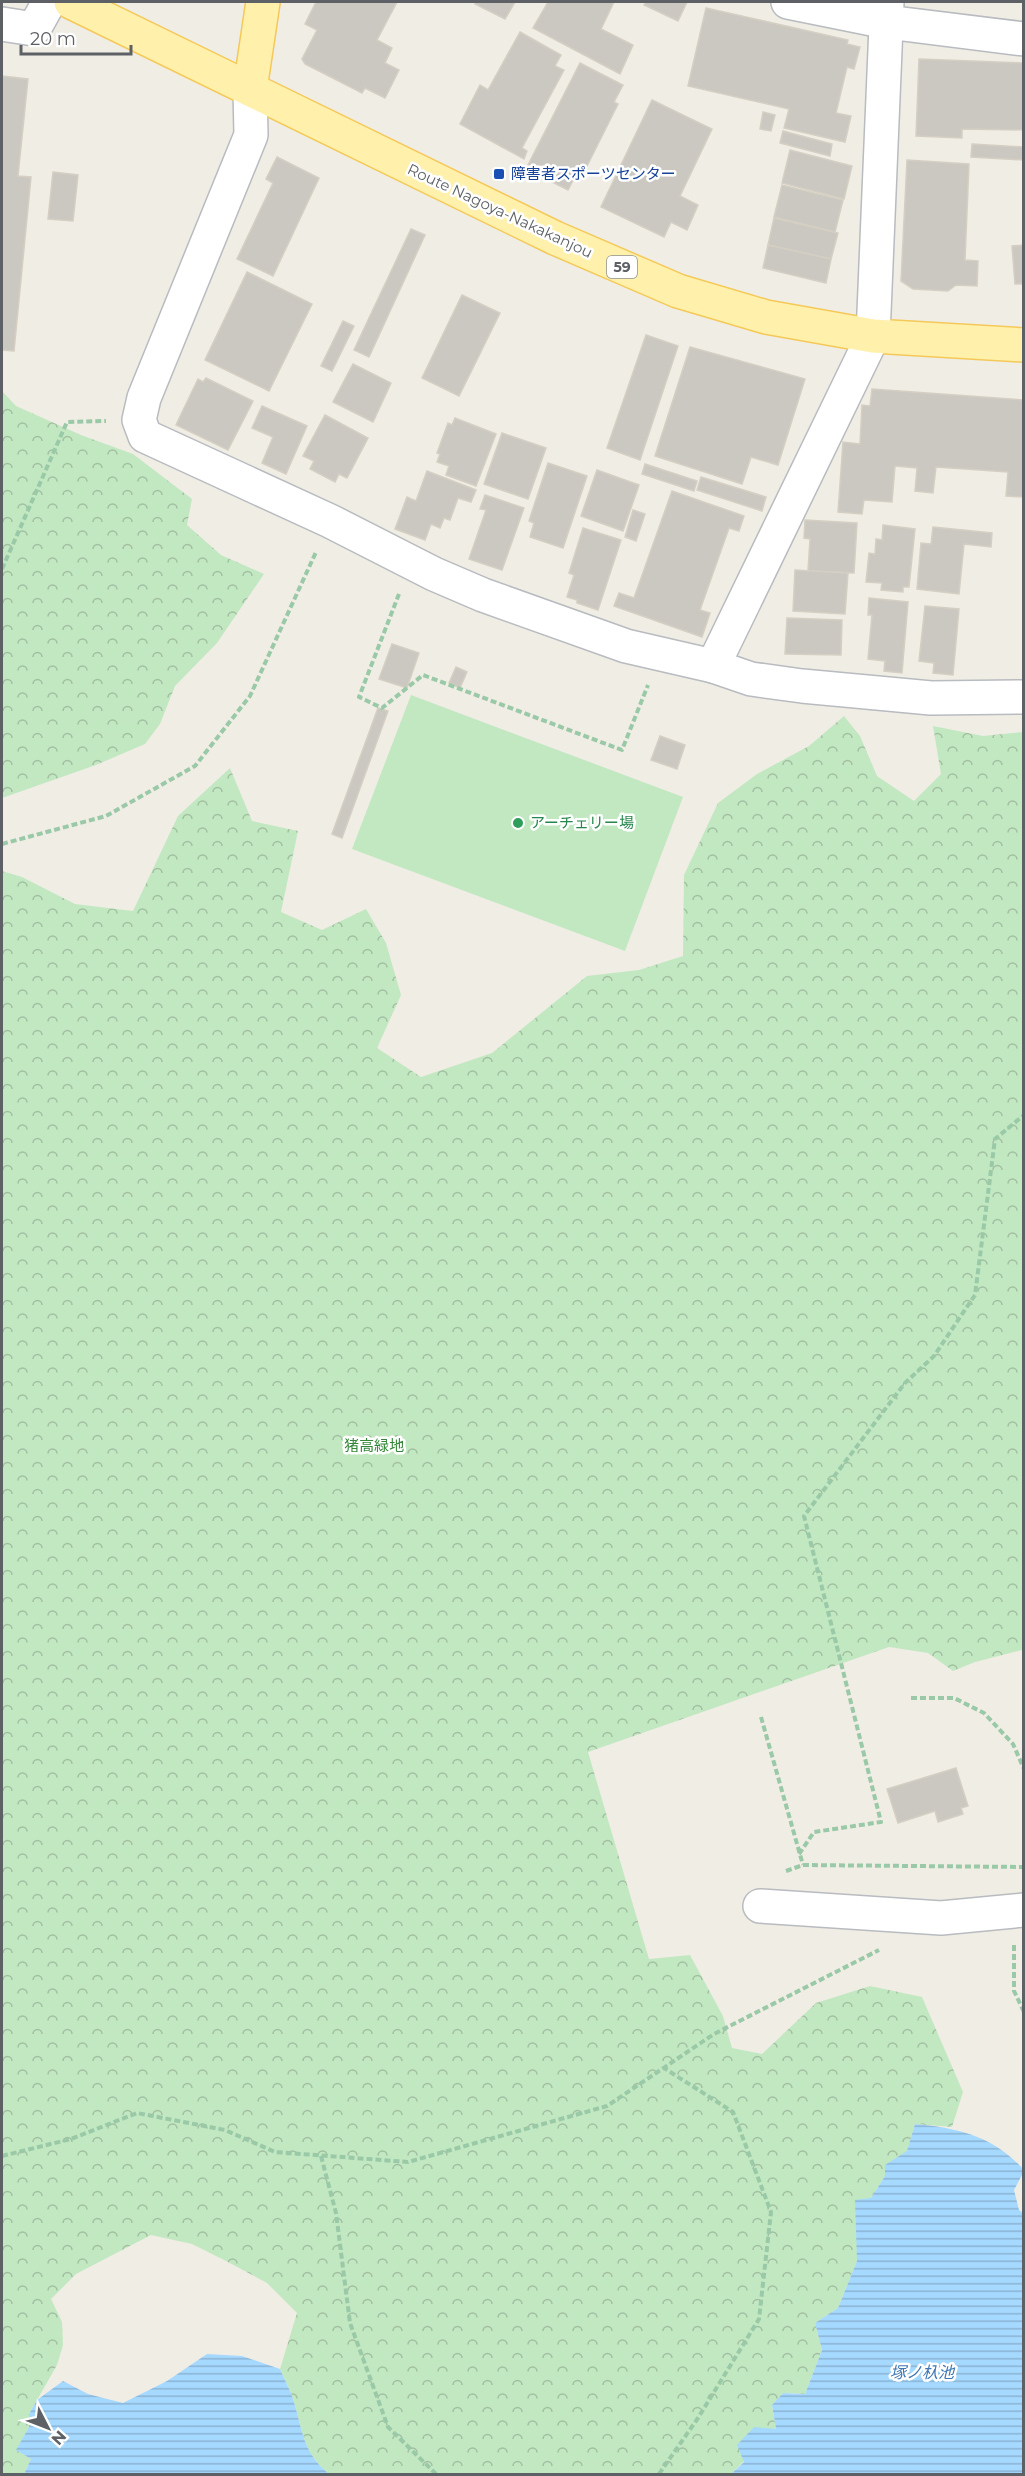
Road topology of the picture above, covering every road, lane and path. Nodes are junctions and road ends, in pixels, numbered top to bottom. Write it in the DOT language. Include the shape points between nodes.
graph roads {
  1 [pos="49,2"];
  2 [pos="71,2"];
  3 [pos="263,2"];
  4 [pos="788,2"];
  5 [pos="887,12"];
  6 [pos="2,24"];
  7 [pos="1023,39"];
  8 [pos="250,89"];
  9 [pos="873,336"];
  10 [pos="1023,345"];
  11 [pos="139,420"];
  12 [pos="330,521"];
  13 [pos="412,562"];
  14 [pos="2,569"];
  15 [pos="661,654"];
  16 [pos="713,666"];
  17 [pos="1023,697"];
  18 [pos="2,844"];
  19 [pos="1023,1115"];
  20 [pos="910,1698"];
  21 [pos="761,1717"];
  22 [pos="1023,1769"];
  23 [pos="800,1854"];
  24 [pos="802,1865"];
  25 [pos="1023,1868"];
  26 [pos="781,1873"];
  27 [pos="760,1906"];
  28 [pos="1019,1925"];
  29 [pos="880,1950"];
  30 [pos="1023,2012"];
  31 [pos="664,2068"];
  32 [pos="2,2156"];
  33 [pos="321,2156"];
  34 [pos="436,2475"];
  35 [pos="659,2475"];
  1 -- 6 [label="street" via="34,29"];
  2 -- 8 [label="main road, Route Nagoya-Nakakanjou"];
  3 -- 8 [label="main road"];
  4 -- 5 [label="street"];
  5 -- 7 [label="street"];
  5 -- 9 [label="street"];
  8 -- 9 [label="main road, Route Nagoya-Nakakanjou / 59" via="555,238 678,291 766,317"];
  8 -- 11 [label="street" via="251,135 144,398"];
  9 -- 10 [label="main road, Route Nagoya-Nakakanjou / 59"];
  9 -- 16 [label="street"];
  11 -- 12 [label="street" via="145,436"];
  11 -- 14 [label="path" via="67,422"];
  12 -- 13 [label="street"];
  12 -- 18 [label="path" via="250,696 195,766 106,816"];
  13 -- 15 [label="street" via="483,595 626,646"];
  13 -- 15 [label="path" via="359,697 382,708 423,675 622,750"];
  15 -- 16 [label="street"];
  16 -- 17 [label="street" via="751,679 802,686 931,698"];
  19 -- 23 [label="path" via="994,1139 975,1295 934,1356 905,1383 804,1516 881,1822 814,1832"];
  20 -- 22 [label="path" via="954,1698 984,1713 1013,1744"];
  21 -- 23 [label="path"];
  23 -- 24 [label="path"];
  24 -- 25 [label="path"];
  24 -- 26 [label="path"];
  27 -- 28 [label="street"];
  28 -- 30 [label="path" via="1014,1991"];
  29 -- 31 [label="path" via="714,2034"];
  31 -- 33 [label="path" via="607,2106 408,2162"];
  31 -- 35 [label="path" via="733,2112 771,2212 759,2319"];
  32 -- 33 [label="path" via="71,2139 137,2113 225,2130 275,2152"];
  33 -- 34 [label="path" via="336,2213 350,2323 388,2427"];
}
